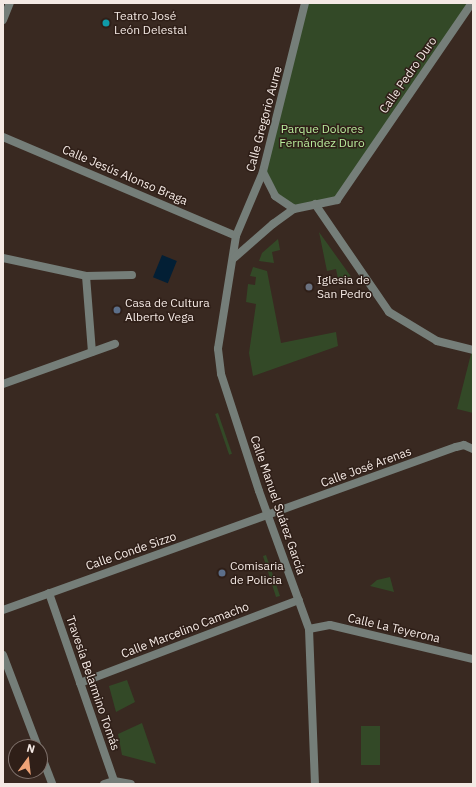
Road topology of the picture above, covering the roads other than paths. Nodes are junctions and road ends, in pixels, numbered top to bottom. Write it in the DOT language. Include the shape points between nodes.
graph roads {
  1 [pos="10,3"];
  2 [pos="472,3"];
  3 [pos="305,5"];
  4 [pos="3,20"];
  5 [pos="3,137"];
  6 [pos="263,172"];
  7 [pos="315,204"];
  8 [pos="294,209"];
  9 [pos="236,236"];
  10 [pos="3,258"];
  11 [pos="234,258"];
  12 [pos="132,275"];
  13 [pos="86,276"];
  14 [pos="115,344"];
  15 [pos="473,350"];
  16 [pos="92,352"];
  17 [pos="3,384"];
  18 [pos="473,449"];
  19 [pos="268,516"];
  20 [pos="49,593"];
  21 [pos="299,600"];
  22 [pos="3,610"];
  23 [pos="309,629"];
  24 [pos="3,655"];
  25 [pos="473,659"];
  26 [pos="80,682"];
  27 [pos="35,739"];
  28 [pos="48,773"];
  29 [pos="114,781"];
  30 [pos="52,784"];
  31 [pos="104,784"];
  32 [pos="131,784"];
  33 [pos="315,784"];
  1 -- 4 [label="street"];
  2 -- 7 [label="street, Calle Pedro Duro" via="337,200"];
  3 -- 6 [label="street, Calle Gregorio Aurre"];
  5 -- 9 [label="street, Calle Jesús Alonso Braga"];
  6 -- 8 [label="street" via="275,196"];
  6 -- 9 [label="street, Calle Gregorio Aurre"];
  7 -- 8 [label="street"];
  7 -- 15 [label="street" via="389,312 437,341"];
  8 -- 11 [label="street"];
  9 -- 11 [label="street, Calle Manuel Suárez García"];
  10 -- 13 [label="street"];
  11 -- 19 [label="street, Calle Manuel Suárez García" via="218,348 220,368"];
  12 -- 13 [label="street"];
  13 -- 16 [label="street"];
  14 -- 16 [label="street"];
  16 -- 17 [label="street"];
  18 -- 19 [label="street, Calle José Arenas" via="464,445 456,447"];
  19 -- 20 [label="street, Calle Conde Sizzo"];
  19 -- 21 [label="street, Calle Manuel Suárez García"];
  20 -- 22 [label="street, Calle Conde Sizzo"];
  20 -- 26 [label="street, Travesía Belarmino Tomás"];
  21 -- 23 [label="street, Calle Manuel Suárez García"];
  21 -- 26 [label="street, Calle Marcelino Camacho"];
  23 -- 25 [label="street, Calle La Teyerona" via="330,625"];
  23 -- 33 [label="street, Calle Manuel Suárez García"];
  24 -- 27 [label="street"];
  26 -- 29 [label="street, Travesía Belarmino Tomás"];
  28 -- 30 [label="street"];
  29 -- 31 [label="street"];
  29 -- 32 [label="street"];
}
